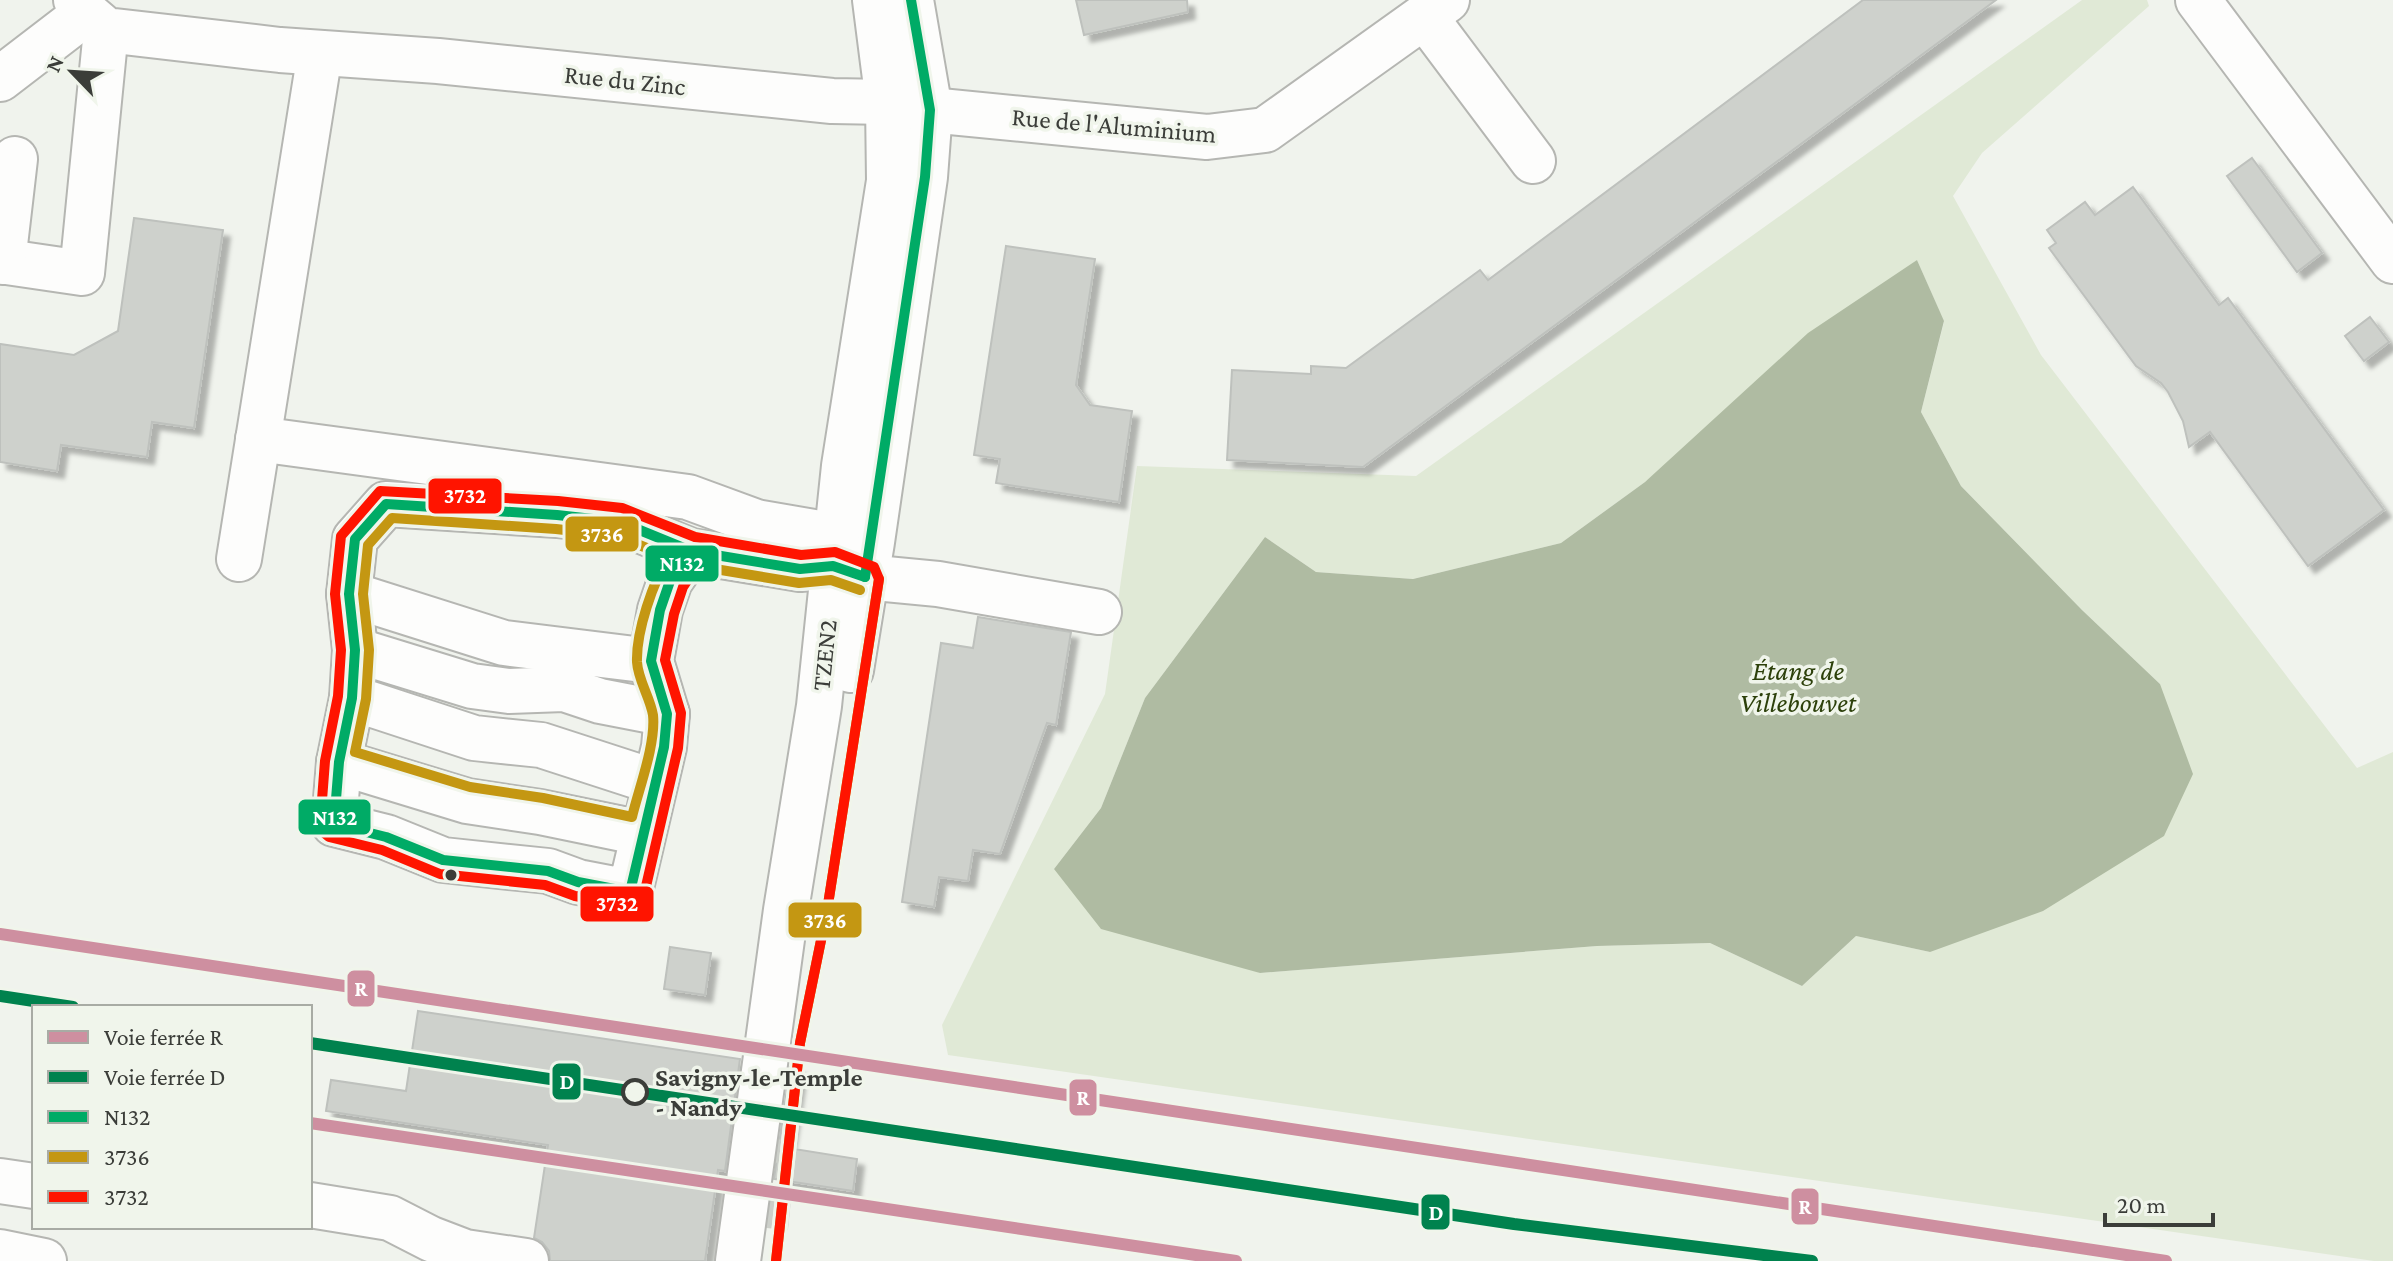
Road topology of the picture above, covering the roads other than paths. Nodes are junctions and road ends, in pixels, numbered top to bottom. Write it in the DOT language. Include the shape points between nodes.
graph roads {
  1 [pos="875,0"];
  2 [pos="911,0"];
  3 [pos="2198,0"];
  4 [pos="1436,8"];
  5 [pos="89,14"];
  6 [pos="320,53"];
  7 [pos="0,79"];
  8 [pos="888,102"];
  9 [pos="930,110"];
  10 [pos="15,159"];
  11 [pos="1533,161"];
  12 [pos="1,261"];
  13 [pos="2393,261"];
  14 [pos="258,439"];
  15 [pos="691,551"];
  16 [pos="852,555"];
  17 [pos="239,559"];
  18 [pos="349,594"];
  19 [pos="1099,612"];
  20 [pos="355,650"];
  21 [pos="651,661"];
  22 [pos="352,698"];
  23 [pos="667,714"];
  24 [pos="339,762"];
  25 [pos="655,782"];
  26 [pos="642,833"];
  27 [pos="786,1041"];
  28 [pos="0,1181"];
  29 [pos="32,1186"];
  30 [pos="312,1205"];
  31 [pos="0,1252"];
  32 [pos="44,1261"];
  33 [pos="526,1261"];
  34 [pos="738,1261"];
  1 -- 8 [label="street, TZEN2"];
  2 -- 9 [label="street"];
  3 -- 13 [label="street"];
  4 -- 9 [label="street, Rue de l'Aluminium" via="1265,130 1207,137"];
  4 -- 11 [label="street"];
  5 -- 6 [label="street, Rue du Zinc"];
  5 -- 7 [label="street"];
  5 -- 12 [label="street" via="82,273"];
  6 -- 8 [label="street, Rue du Zinc"];
  6 -- 14 [label="street"];
  8 -- 9 [label="street, Rue du Zinc"];
  8 -- 16 [label="street, TZEN2" via="889,181 844,466"];
  9 -- 16 [label="street" via="925,177"];
  10 -- 12 [label="street"];
  14 -- 16 [label="street" via="688,497"];
  14 -- 17 [label="street"];
  15 -- 16 [label="street" via="800,569"];
  15 -- 18 [label="street" via="620,522 386,504 355,539"];
  15 -- 21 [label="street" via="670,581"];
  16 -- 19 [label="street" via="938,584"];
  16 -- 27 [label="street" via="813,909"];
  16 -- 34 [label="street, TZEN2" via="819,706 786,910"];
  18 -- 20 [label="street"];
  18 -- 21 [label="street" via="504,643"];
  20 -- 22 [label="street"];
  20 -- 23 [label="street" via="472,686 564,689"];
  21 -- 23 [label="street"];
  22 -- 24 [label="street"];
  22 -- 25 [label="street" via="474,738 541,745"];
  23 -- 25 [label="street"];
  24 -- 26 [label="street" via="467,801"];
  24 -- 26 [label="street" via="334,824 443,860 548,871 630,892"];
  25 -- 26 [label="street"];
  28 -- 29 [label="street"];
  30 -- 33 [label="street" via="390,1218 465,1252"];
  31 -- 32 [label="street"];
}
